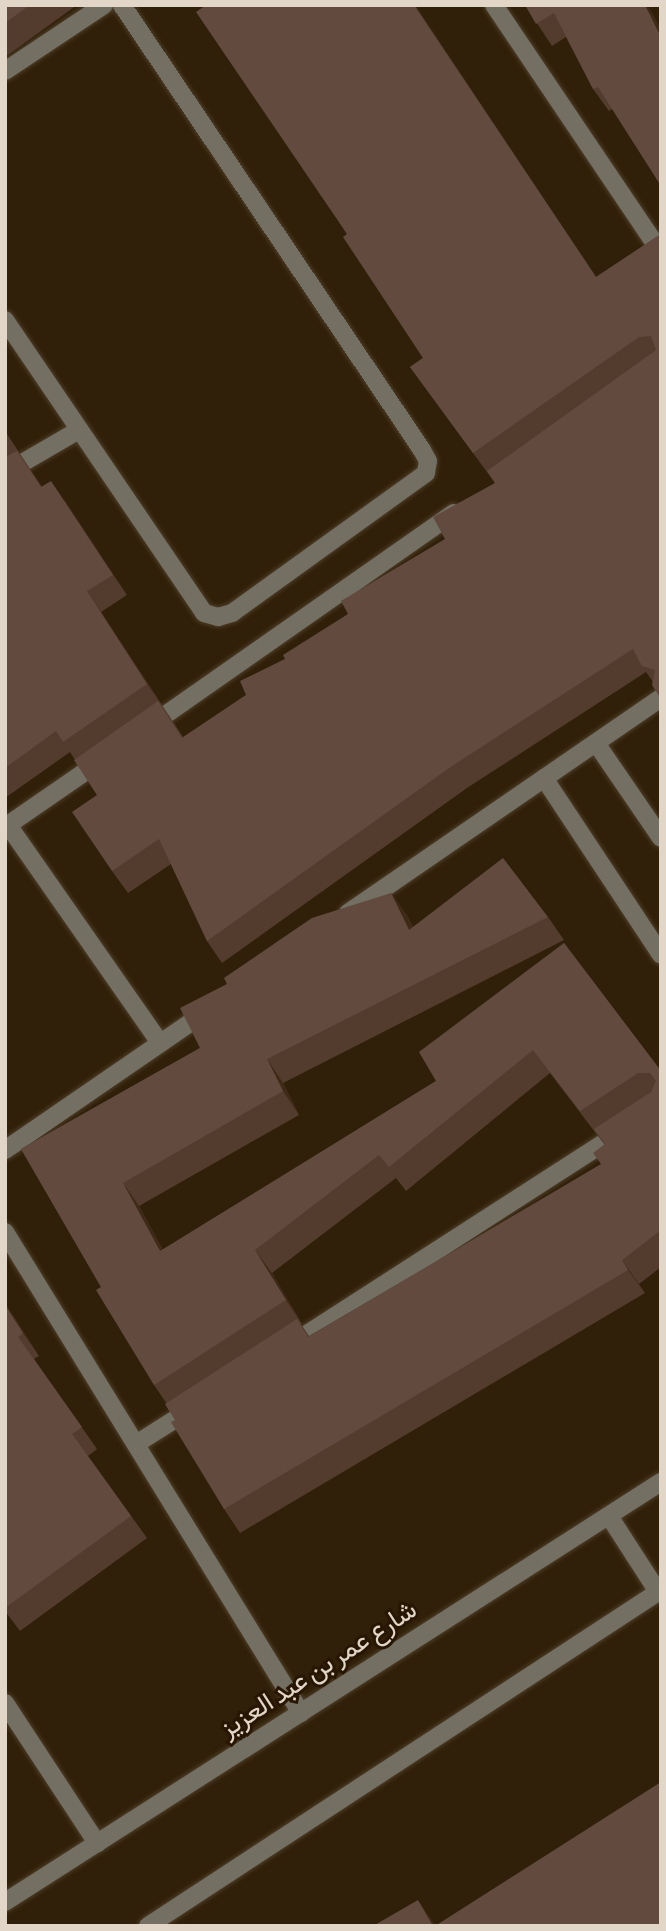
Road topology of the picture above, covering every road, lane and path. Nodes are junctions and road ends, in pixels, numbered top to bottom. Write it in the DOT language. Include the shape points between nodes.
graph roads {
  1 [pos="104,5"];
  2 [pos="122,5"];
  3 [pos="494,5"];
  4 [pos="5,71"];
  5 [pos="661,253"];
  6 [pos="5,320"];
  7 [pos="79,430"];
  8 [pos="5,472"];
  9 [pos="466,504"];
  10 [pos="661,698"];
  11 [pos="596,743"];
  12 [pos="544,778"];
  13 [pos="7,826"];
  14 [pos="661,838"];
  15 [pos="330,926"];
  16 [pos="661,955"];
  17 [pos="228,996"];
  18 [pos="160,1043"];
  19 [pos="661,1107"];
  20 [pos="5,1150"];
  21 [pos="5,1232"];
  22 [pos="276,1354"];
  23 [pos="206,1399"];
  24 [pos="136,1444"];
  25 [pos="661,1482"];
  26 [pos="609,1516"];
  27 [pos="659,1591"];
  28 [pos="5,1703"];
  29 [pos="301,1713"];
  30 [pos="96,1843"];
  31 [pos="5,1902"];
  32 [pos="148,1926"];
  1 -- 4 [label="street"];
  2 -- 7 [label="street" via="428,461 418,482 232,613 218,617 204,613 194,602"];
  3 -- 5 [label="street"];
  6 -- 7 [label="street"];
  7 -- 8 [label="street"];
  9 -- 13 [label="street"];
  10 -- 11 [label="street"];
  11 -- 12 [label="street"];
  11 -- 14 [label="street"];
  12 -- 15 [label="street"];
  12 -- 16 [label="street"];
  13 -- 18 [label="street"];
  17 -- 18 [label="street"];
  18 -- 20 [label="street"];
  19 -- 22 [label="street"];
  21 -- 24 [label="street"];
  23 -- 24 [label="street"];
  24 -- 29 [label="street"];
  25 -- 26 [label="street, شارع عمر بن عبد العزيز"];
  26 -- 27 [label="street"];
  26 -- 29 [label="street, شارع عمر بن عبد العزيز"];
  27 -- 32 [label="street"];
  28 -- 30 [label="street"];
  29 -- 30 [label="street, شارع عمر بن عبد العزيز"];
  30 -- 31 [label="street, شارع عمر بن عبد العزيز"];
}
